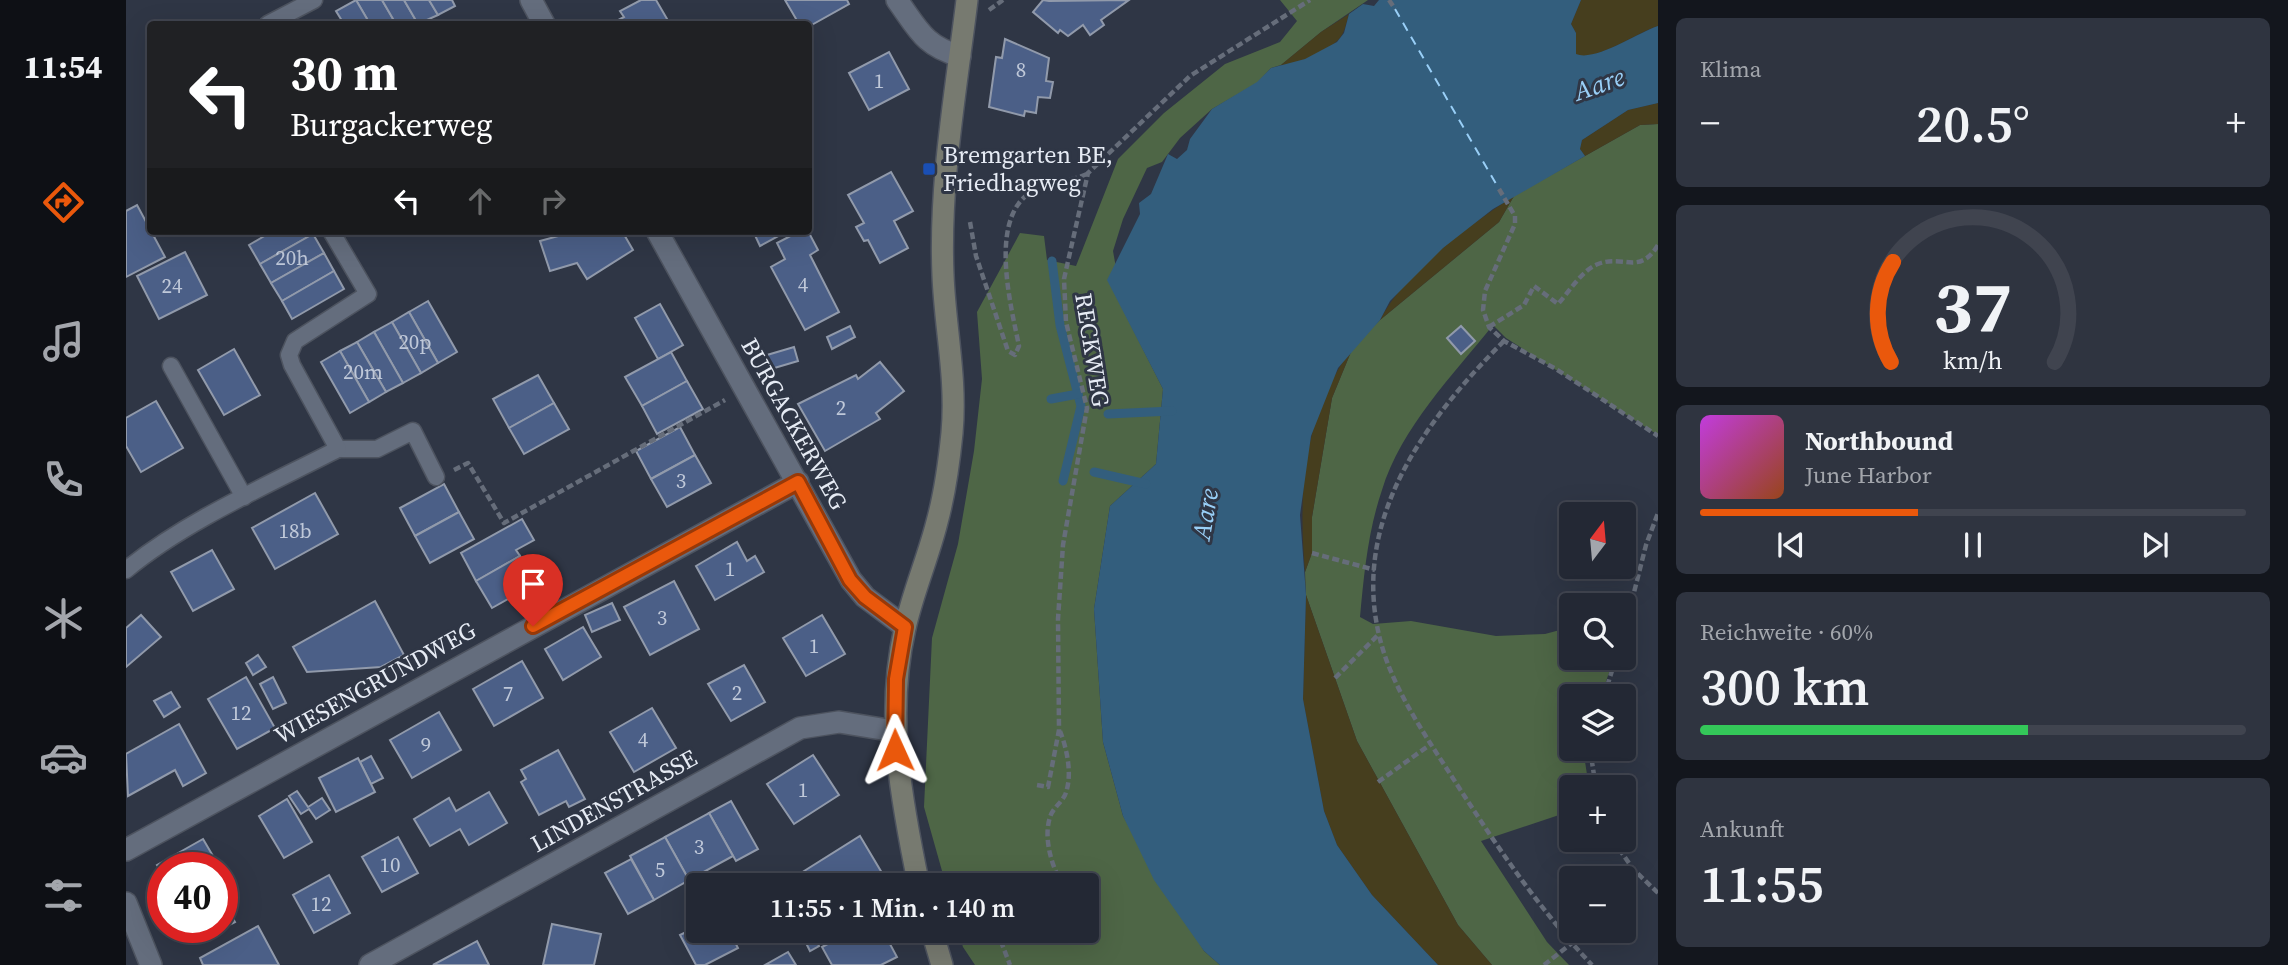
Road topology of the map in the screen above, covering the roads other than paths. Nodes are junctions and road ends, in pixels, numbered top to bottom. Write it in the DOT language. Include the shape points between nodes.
graph roads {
  1 [pos="314,0"];
  2 [pos="531,0"];
  3 [pos="897,0"];
  4 [pos="967,0"];
  5 [pos="274,21"];
  6 [pos="542,21"];
  7 [pos="960,56"];
  8 [pos="333,235"];
  9 [pos="659,235"];
  10 [pos="171,366"];
  11 [pos="338,449"];
  12 [pos="436,477"];
  13 [pos="798,482"];
  14 [pos="244,497"];
  15 [pos="126,570"];
  16 [pos="905,627"];
  17 [pos="894,731"];
  18 [pos="126,850"];
  19 [pos="917,873"];
  20 [pos="126,903"];
  21 [pos="936,943"];
  22 [pos="151,965"];
  23 [pos="370,965"];
  24 [pos="942,965"];
  1 -- 5 [label="lane"];
  2 -- 6 [label="street"];
  3 -- 7 [label="street" via="928,42"];
  4 -- 7 [label="street"];
  7 -- 16 [label="street" via="947,160 943,274 955,379 952,432 937,522"];
  8 -- 11 [label="lane" via="368,294 298,338 289,355"];
  9 -- 13 [label="street, BURGACKERWEG"];
  10 -- 14 [label="lane"];
  11 -- 12 [label="lane" via="377,449 413,431"];
  11 -- 14 [label="lane"];
  13 -- 16 [label="street, BURGACKERWEG" via="850,580"];
  13 -- 18 [label="street, WIESENGRUNDWEG"];
  14 -- 15 [label="lane"];
  16 -- 17 [label="street"];
  17 -- 19 [label="street"];
  17 -- 23 [label="street, LINDENSTRASSE" via="839,722 800,728"];
  20 -- 22 [label="street"];
  21 -- 24 [label="street"];
}
